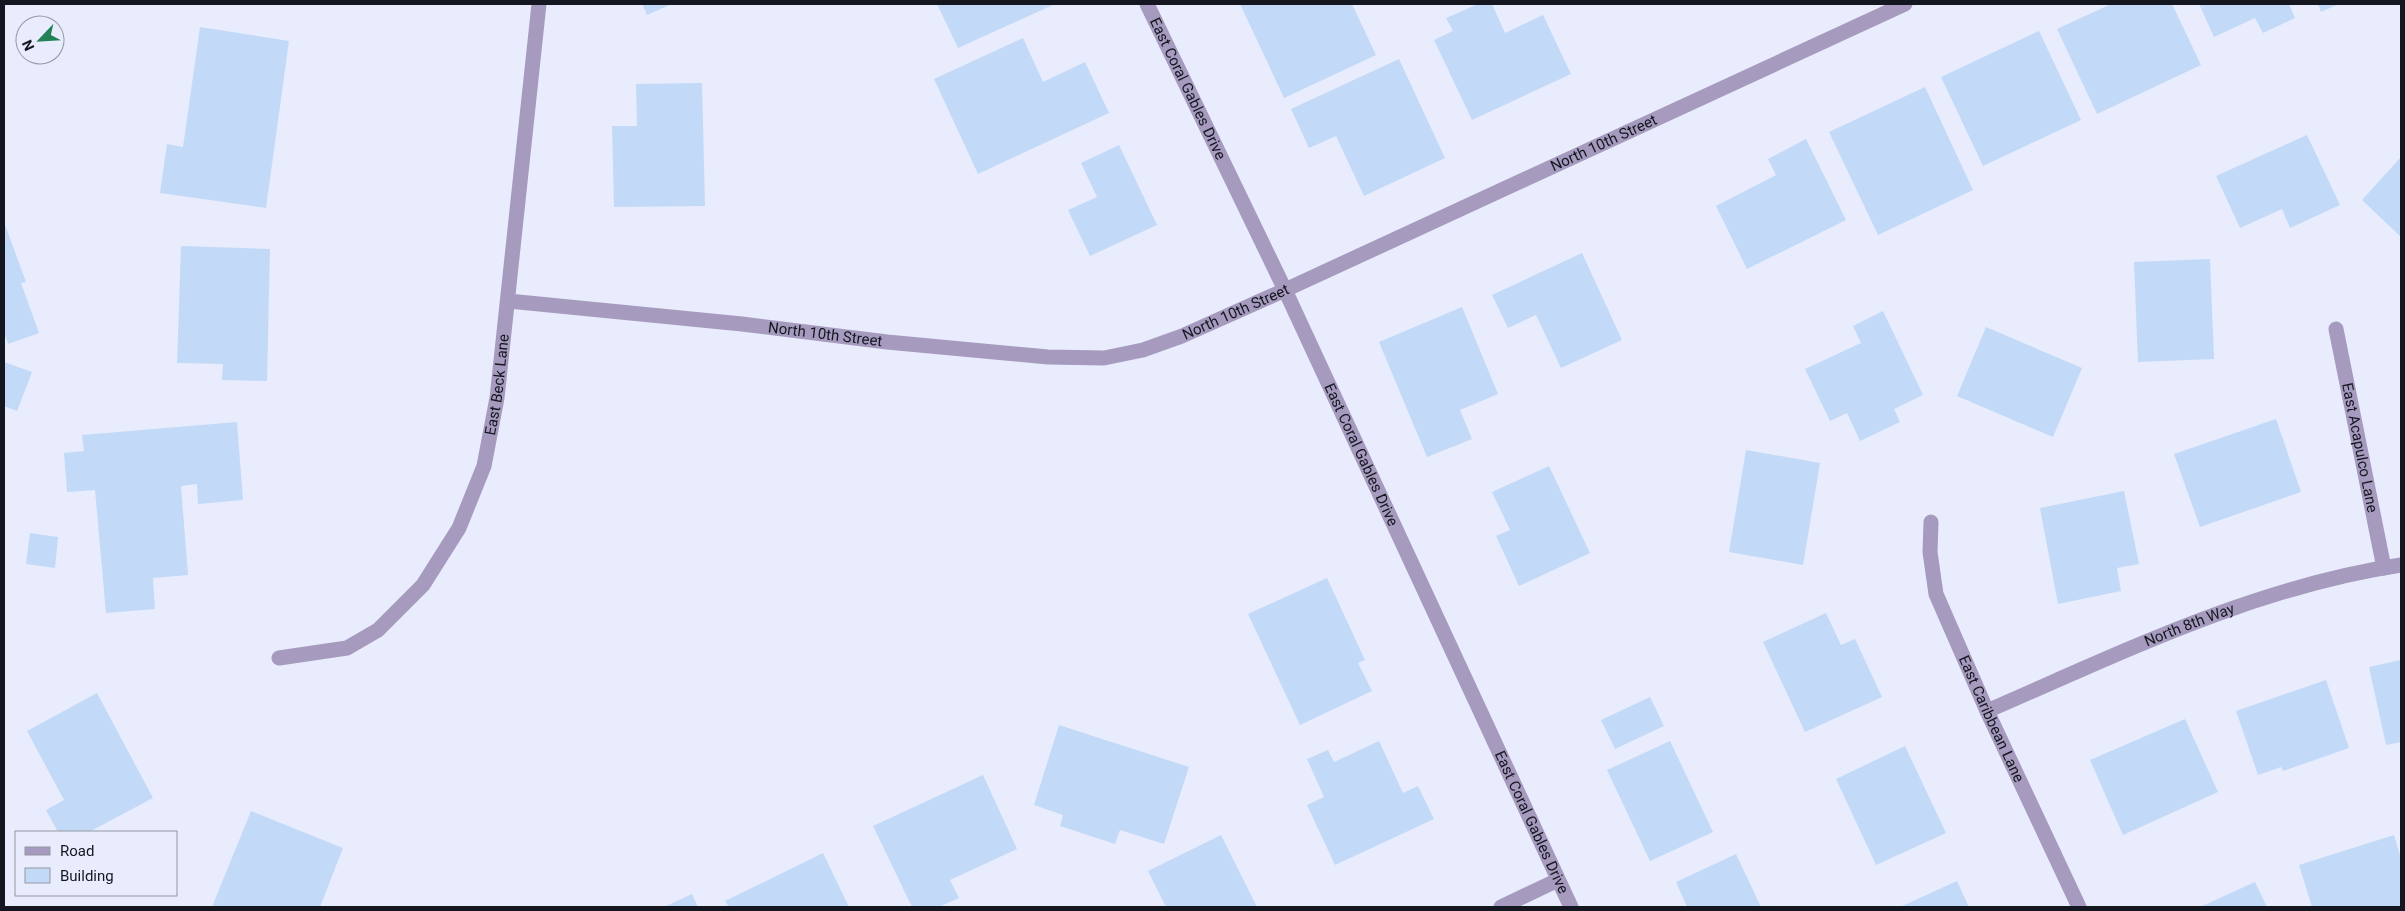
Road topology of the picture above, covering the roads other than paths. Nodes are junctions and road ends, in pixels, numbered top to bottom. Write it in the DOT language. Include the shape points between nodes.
graph roads {
  1 [pos="539,4"];
  2 [pos="1147,4"];
  3 [pos="1906,4"];
  4 [pos="1285,290"];
  5 [pos="508,301"];
  6 [pos="2336,329"];
  7 [pos="1931,522"];
  8 [pos="2401,565"];
  9 [pos="2384,568"];
  10 [pos="279,658"];
  11 [pos="1987,711"];
  12 [pos="1558,880"];
  13 [pos="1500,907"];
  14 [pos="1571,907"];
  15 [pos="2079,907"];
  1 -- 5 [label="street, East Beck Lane"];
  2 -- 4 [label="street, East Coral Gables Drive"];
  3 -- 4 [label="street, North 10th Street"];
  4 -- 5 [label="street, North 10th Street" via="1182,336 1143,350 1104,358 1048,357 896,343"];
  4 -- 12 [label="street, East Coral Gables Drive"];
  5 -- 10 [label="street, East Beck Lane" via="497,398 484,466 458,528 423,585 378,630 347,648"];
  6 -- 9 [label="street, East Acapulco Lane"];
  7 -- 11 [label="street, East Caribbean Lane" via="1930,552 1936,594"];
  8 -- 9 [label="street, North 8th Way"];
  9 -- 11 [label="street, North 8th Way" via="2267,596 2218,613"];
  11 -- 15 [label="street, East Caribbean Lane"];
  12 -- 13 [label="street"];
  12 -- 14 [label="street, East Coral Gables Drive"];
}
